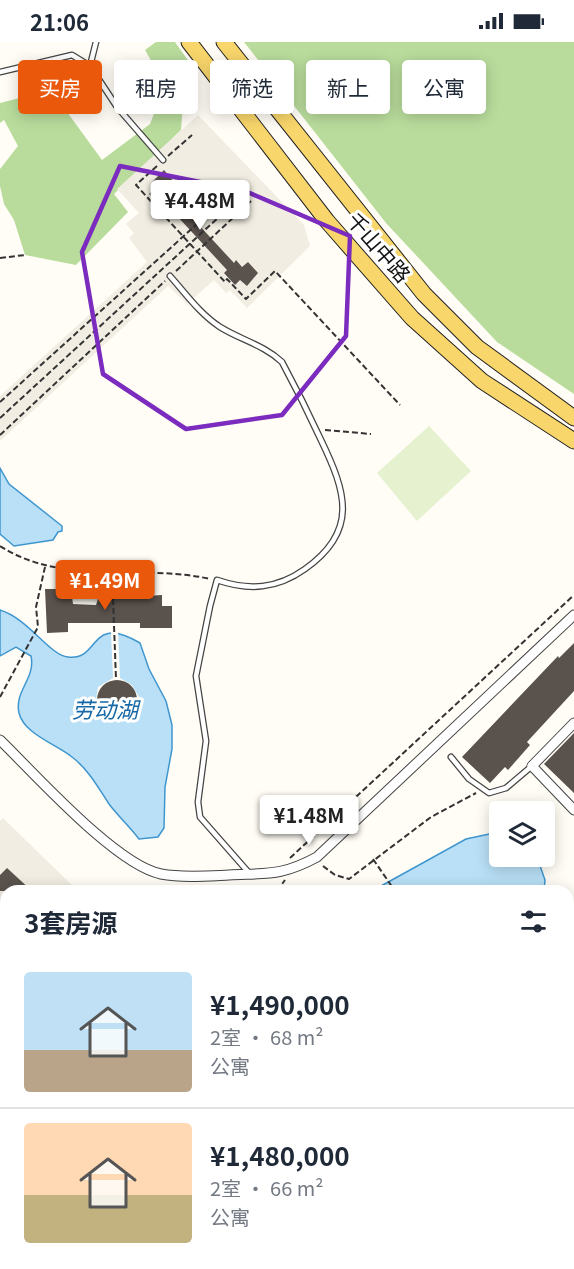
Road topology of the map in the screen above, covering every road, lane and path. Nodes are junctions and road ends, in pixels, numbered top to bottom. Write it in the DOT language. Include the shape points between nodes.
graph roads {
  1 [pos="96,42"];
  2 [pos="189,42"];
  3 [pos="224,42"];
  4 [pos="54,60"];
  5 [pos="79,60"];
  6 [pos="92,60"];
  7 [pos="18,68"];
  8 [pos="0,72"];
  9 [pos="102,84"];
  10 [pos="192,135"];
  11 [pos="163,160"];
  12 [pos="238,187"];
  13 [pos="244,194"];
  14 [pos="251,201"];
  15 [pos="183,237"];
  16 [pos="189,244"];
  17 [pos="196,252"];
  18 [pos="25,255"];
  19 [pos="0,258"];
  20 [pos="170,276"];
  21 [pos="0,402"];
  22 [pos="400,405"];
  23 [pos="0,418"];
  24 [pos="574,418"];
  25 [pos="316,429"];
  26 [pos="371,434"];
  27 [pos="0,435"];
  28 [pos="574,441"];
  29 [pos="0,546"];
  30 [pos="45,567"];
  31 [pos="112,572"];
  32 [pos="218,580"];
  33 [pos="574,595"];
  34 [pos="574,615"];
  35 [pos="116,679"];
  36 [pos="0,697"];
  37 [pos="574,723"];
  38 [pos="0,740"];
  39 [pos="451,758"];
  40 [pos="532,766"];
  41 [pos="481,790"];
  42 [pos="574,810"];
  43 [pos="317,857"];
  44 [pos="290,859"];
  45 [pos="373,859"];
  46 [pos="250,874"];
  47 [pos="391,885"];
  1 -- 6 [label="lane"];
  2 -- 28 [label="main road, 千山中路" via="327,221 412,318 482,381"];
  3 -- 24 [label="main road, 千山中路" via="424,294 477,346"];
  4 -- 5 [label="lane" via="72,56"];
  7 -- 8 [label="lane"];
  9 -- 11 [label="lane"];
  10 -- 11 [label="path"];
  11 -- 15 [label="path" via="136,185"];
  12 -- 15 [label="path"];
  13 -- 16 [label="path"];
  14 -- 17 [label="path"];
  15 -- 16 [label="path"];
  15 -- 21 [label="path"];
  16 -- 17 [label="path"];
  16 -- 23 [label="path"];
  17 -- 20 [label="path"];
  17 -- 22 [label="path" via="246,299 275,271"];
  18 -- 19 [label="path"];
  20 -- 25 [label="lane" via="206,316 282,362"];
  20 -- 27 [label="path"];
  25 -- 26 [label="path"];
  25 -- 32 [label="lane" via="340,480 344,504 339,530 321,557 298,574 270,586 240,588"];
  29 -- 30 [label="path"];
  30 -- 31 [label="path"];
  30 -- 36 [label="path" via="36,607 38,627"];
  31 -- 32 [label="path" via="152,571"];
  31 -- 35 [label="path"];
  32 -- 46 [label="lane" via="196,676 206,741 198,802 200,817"];
  33 -- 44 [label="path"];
  34 -- 43 [label="street"];
  37 -- 40 [label="street"];
  38 -- 46 [label="street" via="102,839 139,866 160,874"];
  39 -- 41 [label="lane"];
  40 -- 41 [label="lane" via="506,788 489,793"];
  40 -- 42 [label="street"];
  41 -- 45 [label="path" via="431,817"];
  43 -- 45 [label="path" via="335,875 349,879"];
  43 -- 46 [label="street" via="273,875"];
  45 -- 47 [label="path"];
}
